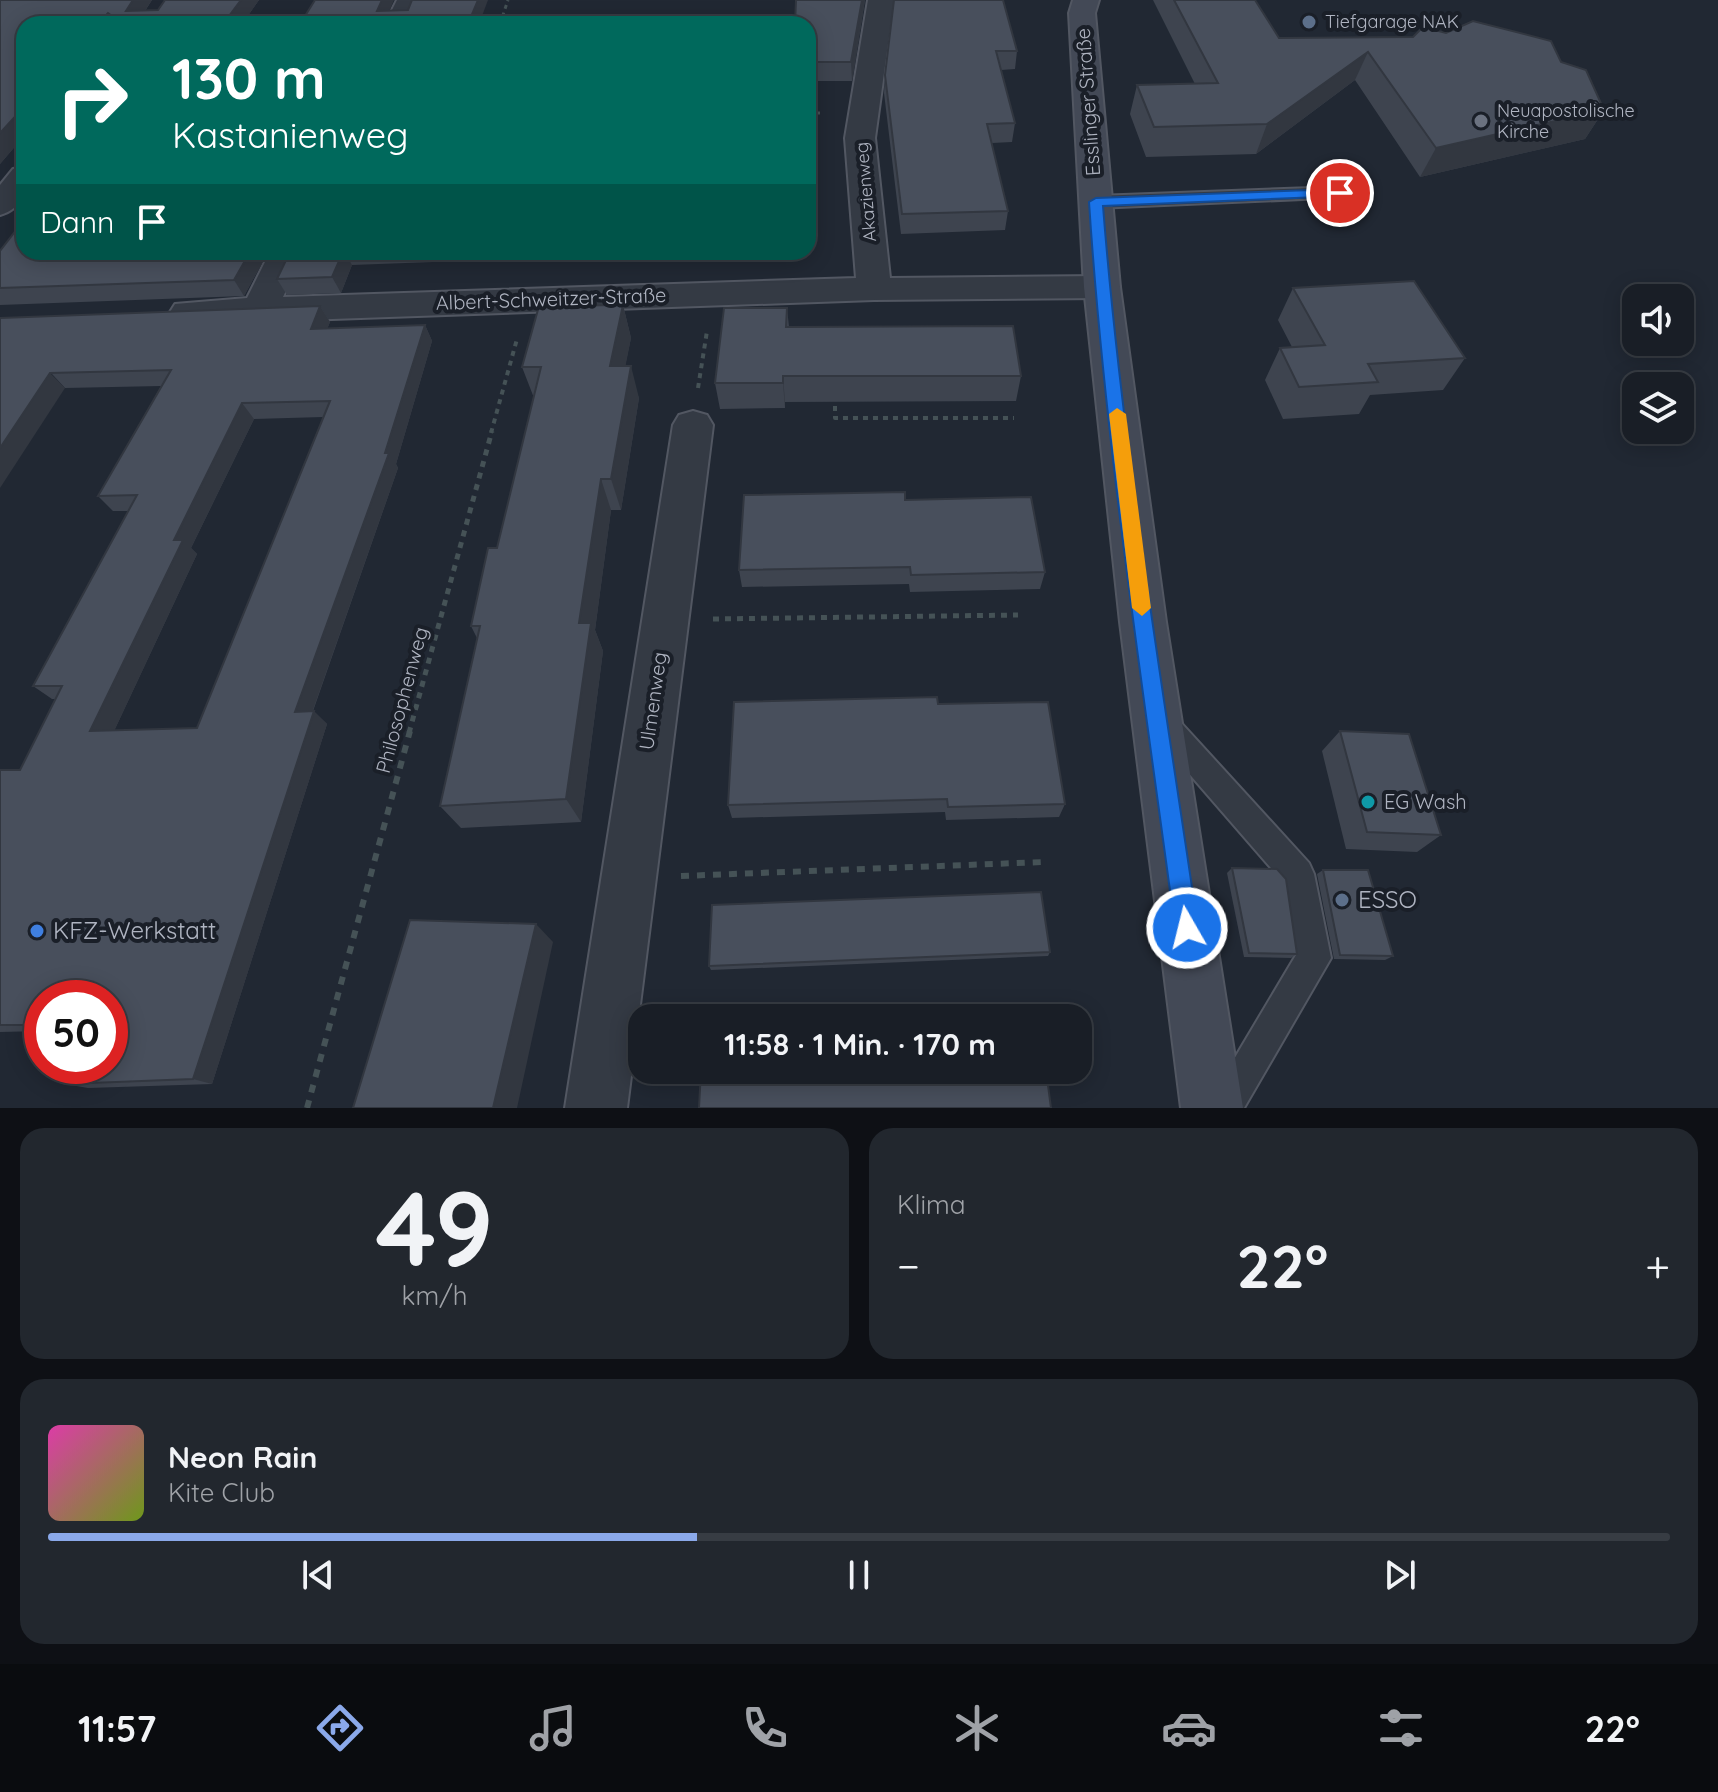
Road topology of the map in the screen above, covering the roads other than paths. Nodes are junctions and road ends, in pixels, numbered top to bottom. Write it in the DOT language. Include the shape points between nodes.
graph roads {
  1 [pos="881,0"];
  2 [pos="1086,0"];
  3 [pos="16,186"];
  4 [pos="1340,193"];
  5 [pos="1096,202"];
  6 [pos="0,205"];
  7 [pos="283,260"];
  8 [pos="1102,287"];
  9 [pos="874,289"];
  10 [pos="259,309"];
  11 [pos="152,313"];
  12 [pos="693,425"];
  13 [pos="1158,717"];
  14 [pos="596,1108"];
  15 [pos="1212,1108"];
  16 [pos="1223,1108"];
  1 -- 9 [label="street, Akazienweg" via="860,138"];
  2 -- 5 [label="main road, Esslinger Straße" via="1082,13"];
  3 -- 6 [label="street"];
  4 -- 5 [label="lane"];
  5 -- 8 [label="main road, Esslinger Straße"];
  7 -- 10 [label="street"];
  8 -- 9 [label="street, Albert-Schweitzer-Straße"];
  8 -- 13 [label="main road, Esslinger Straße"];
  9 -- 10 [label="street, Albert-Schweitzer-Straße"];
  10 -- 11 [label="street, Albert-Schweitzer-Straße"];
  12 -- 14 [label="street, Ulmenweg"];
  13 -- 15 [label="main road, Esslinger Straße"];
  13 -- 16 [label="lane" via="1298,874 1314,958"];
}
